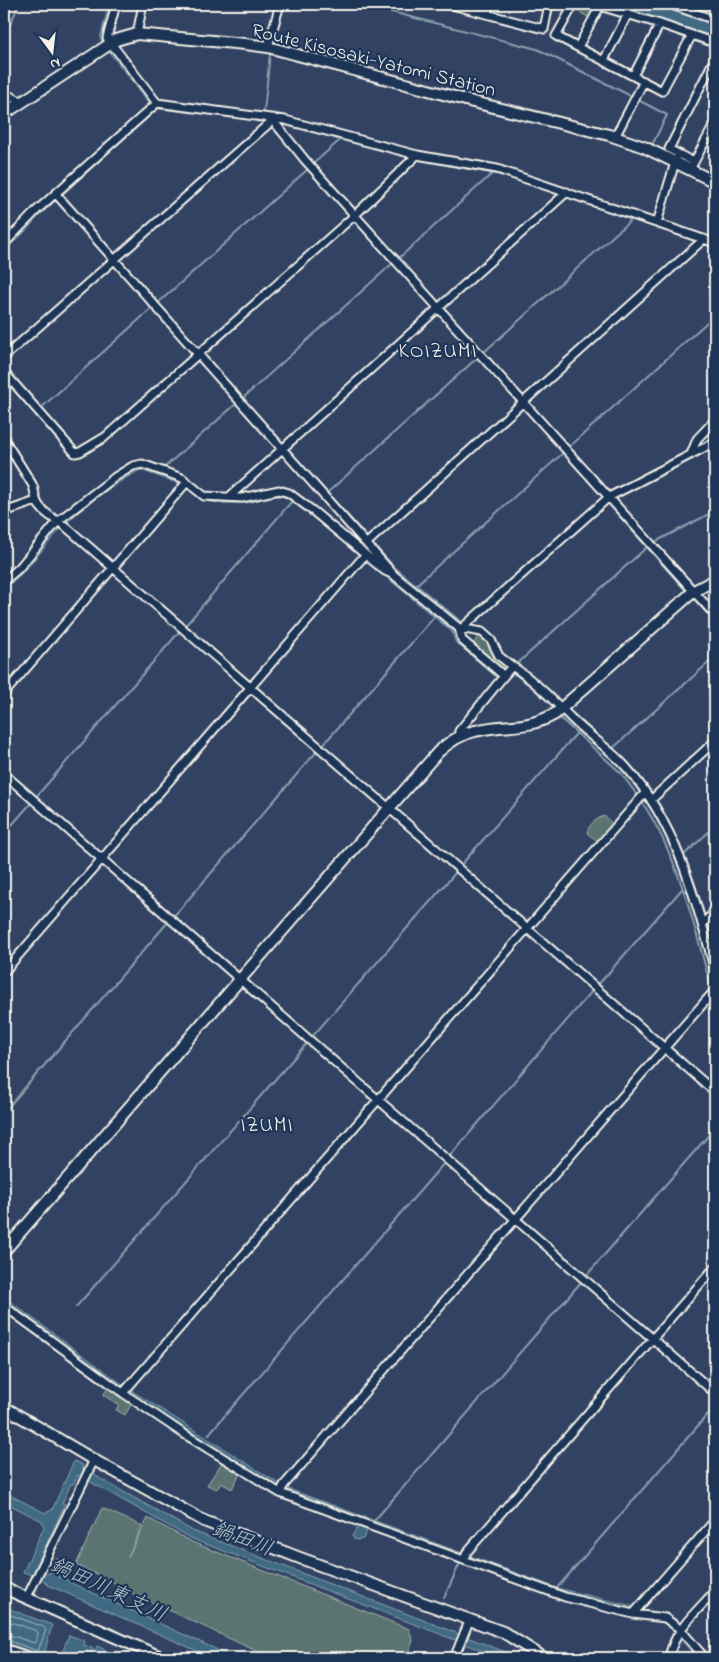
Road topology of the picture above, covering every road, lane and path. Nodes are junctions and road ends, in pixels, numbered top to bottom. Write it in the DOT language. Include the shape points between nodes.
graph roads {
  1 [pos="116,4"];
  2 [pos="143,4"];
  3 [pos="280,4"];
  4 [pos="448,4"];
  5 [pos="489,4"];
  6 [pos="549,4"];
  7 [pos="574,4"];
  8 [pos="669,4"];
  9 [pos="596,5"];
  10 [pos="470,6"];
  11 [pos="681,6"];
  12 [pos="486,14"];
  13 [pos="628,14"];
  14 [pos="715,20"];
  15 [pos="660,24"];
  16 [pos="137,34"];
  17 [pos="692,35"];
  18 [pos="715,43"];
  19 [pos="108,45"];
  20 [pos="268,47"];
  21 [pos="578,47"];
  22 [pos="715,58"];
  23 [pos="604,60"];
  24 [pos="633,76"];
  25 [pos="644,81"];
  26 [pos="4,93"];
  27 [pos="22,102"];
  28 [pos="154,105"];
  29 [pos="4,114"];
  30 [pos="272,121"];
  31 [pos="715,123"];
  32 [pos="616,137"];
  33 [pos="415,157"];
  34 [pos="676,158"];
  35 [pos="692,166"];
  36 [pos="715,182"];
  37 [pos="565,194"];
  38 [pos="58,196"];
  39 [pos="353,216"];
  40 [pos="657,223"];
  41 [pos="703,242"];
  42 [pos="715,243"];
  43 [pos="4,244"];
  44 [pos="114,259"];
  45 [pos="437,310"];
  46 [pos="198,354"];
  47 [pos="4,357"];
  48 [pos="4,372"];
  49 [pos="522,405"];
  50 [pos="715,420"];
  51 [pos="4,439"];
  52 [pos="715,442"];
  53 [pos="283,448"];
  54 [pos="691,454"];
  55 [pos="187,482"];
  56 [pos="229,497"];
  57 [pos="608,497"];
  58 [pos="36,501"];
  59 [pos="4,512"];
  60 [pos="61,524"];
  61 [pos="367,543"];
  62 [pos="365,555"];
  63 [pos="113,568"];
  64 [pos="395,576"];
  65 [pos="715,580"];
  66 [pos="4,581"];
  67 [pos="694,591"];
  68 [pos="715,615"];
  69 [pos="463,627"];
  70 [pos="512,666"];
  71 [pos="504,676"];
  72 [pos="251,688"];
  73 [pos="4,694"];
  74 [pos="562,708"];
  75 [pos="458,737"];
  76 [pos="715,742"];
  77 [pos="4,774"];
  78 [pos="645,793"];
  79 [pos="651,800"];
  80 [pos="389,808"];
  81 [pos="102,859"];
  82 [pos="715,912"];
  83 [pos="702,924"];
  84 [pos="527,928"];
  85 [pos="715,971"];
  86 [pos="4,972"];
  87 [pos="239,980"];
  88 [pos="715,990"];
  89 [pos="665,1047"];
  90 [pos="715,1092"];
  91 [pos="378,1100"];
  92 [pos="516,1220"];
  93 [pos="4,1251"];
  94 [pos="715,1266"];
  95 [pos="4,1306"];
  96 [pos="653,1338"];
  97 [pos="125,1390"];
  98 [pos="715,1393"];
  99 [pos="4,1407"];
  100 [pos="91,1464"];
  101 [pos="282,1489"];
  102 [pos="715,1520"];
  103 [pos="466,1557"];
  104 [pos="4,1588"];
  105 [pos="715,1591"];
  106 [pos="28,1597"];
  107 [pos="633,1614"];
  108 [pos="470,1619"];
  109 [pos="680,1629"];
  110 [pos="4,1648"];
  111 [pos="715,1653"];
  112 [pos="34,1658"];
  113 [pos="163,1658"];
  114 [pos="454,1658"];
  115 [pos="544,1658"];
  116 [pos="669,1658"];
  117 [pos="705,1658"];
  118 [pos="709,1658"];
  1 -- 19 [label="street"];
  2 -- 16 [label="street"];
  3 -- 20 [label="street"];
  4 -- 10 [label="street"];
  5 -- 12 [label="street"];
  6 -- 12 [label="street" via="544,29"];
  7 -- 21 [label="street" via="556,36"];
  8 -- 11 [label="street"];
  9 -- 13 [label="street"];
  9 -- 21 [label="street"];
  10 -- 12 [label="street"];
  11 -- 14 [label="street"];
  13 -- 15 [label="street"];
  13 -- 23 [label="street"];
  15 -- 17 [label="street"];
  15 -- 24 [label="street"];
  16 -- 19 [label="street, Route Kisosaki-Yatomi Station"];
  16 -- 20 [label="street, Route Kisosaki-Yatomi Station"];
  17 -- 18 [label="street"];
  17 -- 25 [label="street" via="662,91"];
  19 -- 27 [label="street, Route Kisosaki-Yatomi Station"];
  19 -- 28 [label="street"];
  20 -- 32 [label="street, Route Kisosaki-Yatomi Station"];
  21 -- 23 [label="street"];
  22 -- 34 [label="street" via="669,149"];
  23 -- 24 [label="street"];
  24 -- 25 [label="street"];
  25 -- 32 [label="street"];
  26 -- 27 [label="street"];
  27 -- 29 [label="street, Route Kisosaki-Yatomi Station"];
  28 -- 30 [label="street"];
  28 -- 38 [label="street"];
  30 -- 33 [label="street"];
  30 -- 39 [label="street"];
  30 -- 44 [label="street"];
  31 -- 35 [label="street"];
  32 -- 34 [label="street, Route Kisosaki-Yatomi Station"];
  33 -- 37 [label="street" via="497,169"];
  33 -- 39 [label="street"];
  34 -- 35 [label="street, Route Kisosaki-Yatomi Station"];
  34 -- 40 [label="street"];
  35 -- 36 [label="street, Route Kisosaki-Yatomi Station"];
  37 -- 40 [label="street"];
  37 -- 45 [label="street"];
  38 -- 43 [label="street" via="37,210"];
  38 -- 44 [label="street"];
  39 -- 45 [label="street"];
  39 -- 46 [label="street"];
  40 -- 41 [label="street"];
  41 -- 42 [label="street"];
  41 -- 49 [label="street"];
  44 -- 46 [label="street"];
  44 -- 47 [label="street"];
  45 -- 49 [label="street"];
  45 -- 53 [label="street"];
  46 -- 48 [label="street" via="105,437 75,453"];
  46 -- 53 [label="street"];
  49 -- 57 [label="street"];
  49 -- 61 [label="street"];
  50 -- 54 [label="street" via="697,439"];
  51 -- 58 [label="street" via="32,484"];
  52 -- 54 [label="street"];
  53 -- 56 [label="street"];
  53 -- 61 [label="street"];
  54 -- 57 [label="street"];
  55 -- 56 [label="street" via="204,496"];
  55 -- 60 [label="street" via="139,465 115,477"];
  55 -- 63 [label="street"];
  56 -- 62 [label="street" via="284,491 302,502"];
  57 -- 67 [label="street"];
  57 -- 69 [label="street"];
  58 -- 59 [label="street"];
  58 -- 60 [label="street" via="51,519"];
  60 -- 63 [label="street"];
  60 -- 66 [label="street"];
  61 -- 64 [label="street"];
  62 -- 64 [label="street"];
  62 -- 72 [label="street"];
  63 -- 72 [label="street"];
  63 -- 73 [label="street"];
  64 -- 69 [label="street"];
  65 -- 67 [label="street"];
  67 -- 68 [label="street"];
  67 -- 74 [label="street"];
  69 -- 70 [label="street" via="482,632 491,640 499,656"];
  69 -- 71 [label="street" via="462,640"];
  70 -- 71 [label="street"];
  70 -- 74 [label="street" via="529,677"];
  71 -- 75 [label="street" via="459,731"];
  72 -- 80 [label="street"];
  72 -- 81 [label="street"];
  74 -- 75 [label="street" via="532,724 475,730"];
  74 -- 78 [label="street" via="626,766"];
  75 -- 80 [label="street" via="438,752"];
  76 -- 79 [label="street"];
  77 -- 81 [label="street"];
  78 -- 79 [label="street"];
  78 -- 84 [label="street"];
  79 -- 83 [label="street" via="672,839"];
  80 -- 84 [label="street"];
  80 -- 87 [label="street"];
  81 -- 86 [label="street"];
  81 -- 87 [label="street"];
  82 -- 83 [label="street"];
  83 -- 85 [label="street"];
  84 -- 89 [label="street"];
  84 -- 91 [label="street"];
  87 -- 91 [label="street"];
  87 -- 93 [label="street"];
  88 -- 89 [label="street"];
  89 -- 90 [label="street"];
  89 -- 92 [label="street"];
  91 -- 92 [label="street"];
  91 -- 97 [label="street"];
  92 -- 96 [label="street"];
  92 -- 101 [label="street"];
  94 -- 96 [label="street"];
  95 -- 97 [label="street"];
  96 -- 98 [label="street"];
  96 -- 103 [label="street"];
  97 -- 101 [label="street" via="181,1432"];
  99 -- 100 [label="street"];
  100 -- 106 [label="street"];
  100 -- 108 [label="street" via="210,1523"];
  101 -- 103 [label="street" via="363,1524"];
  102 -- 107 [label="street"];
  103 -- 107 [label="street" via="565,1597"];
  104 -- 106 [label="street"];
  105 -- 109 [label="street"];
  106 -- 113 [label="street"];
  107 -- 109 [label="street" via="665,1618"];
  108 -- 114 [label="street"];
  108 -- 115 [label="street" via="502,1632"];
  109 -- 116 [label="street"];
  109 -- 117 [label="street"];
  110 -- 112 [label="street"];
  111 -- 118 [label="street"];
}
